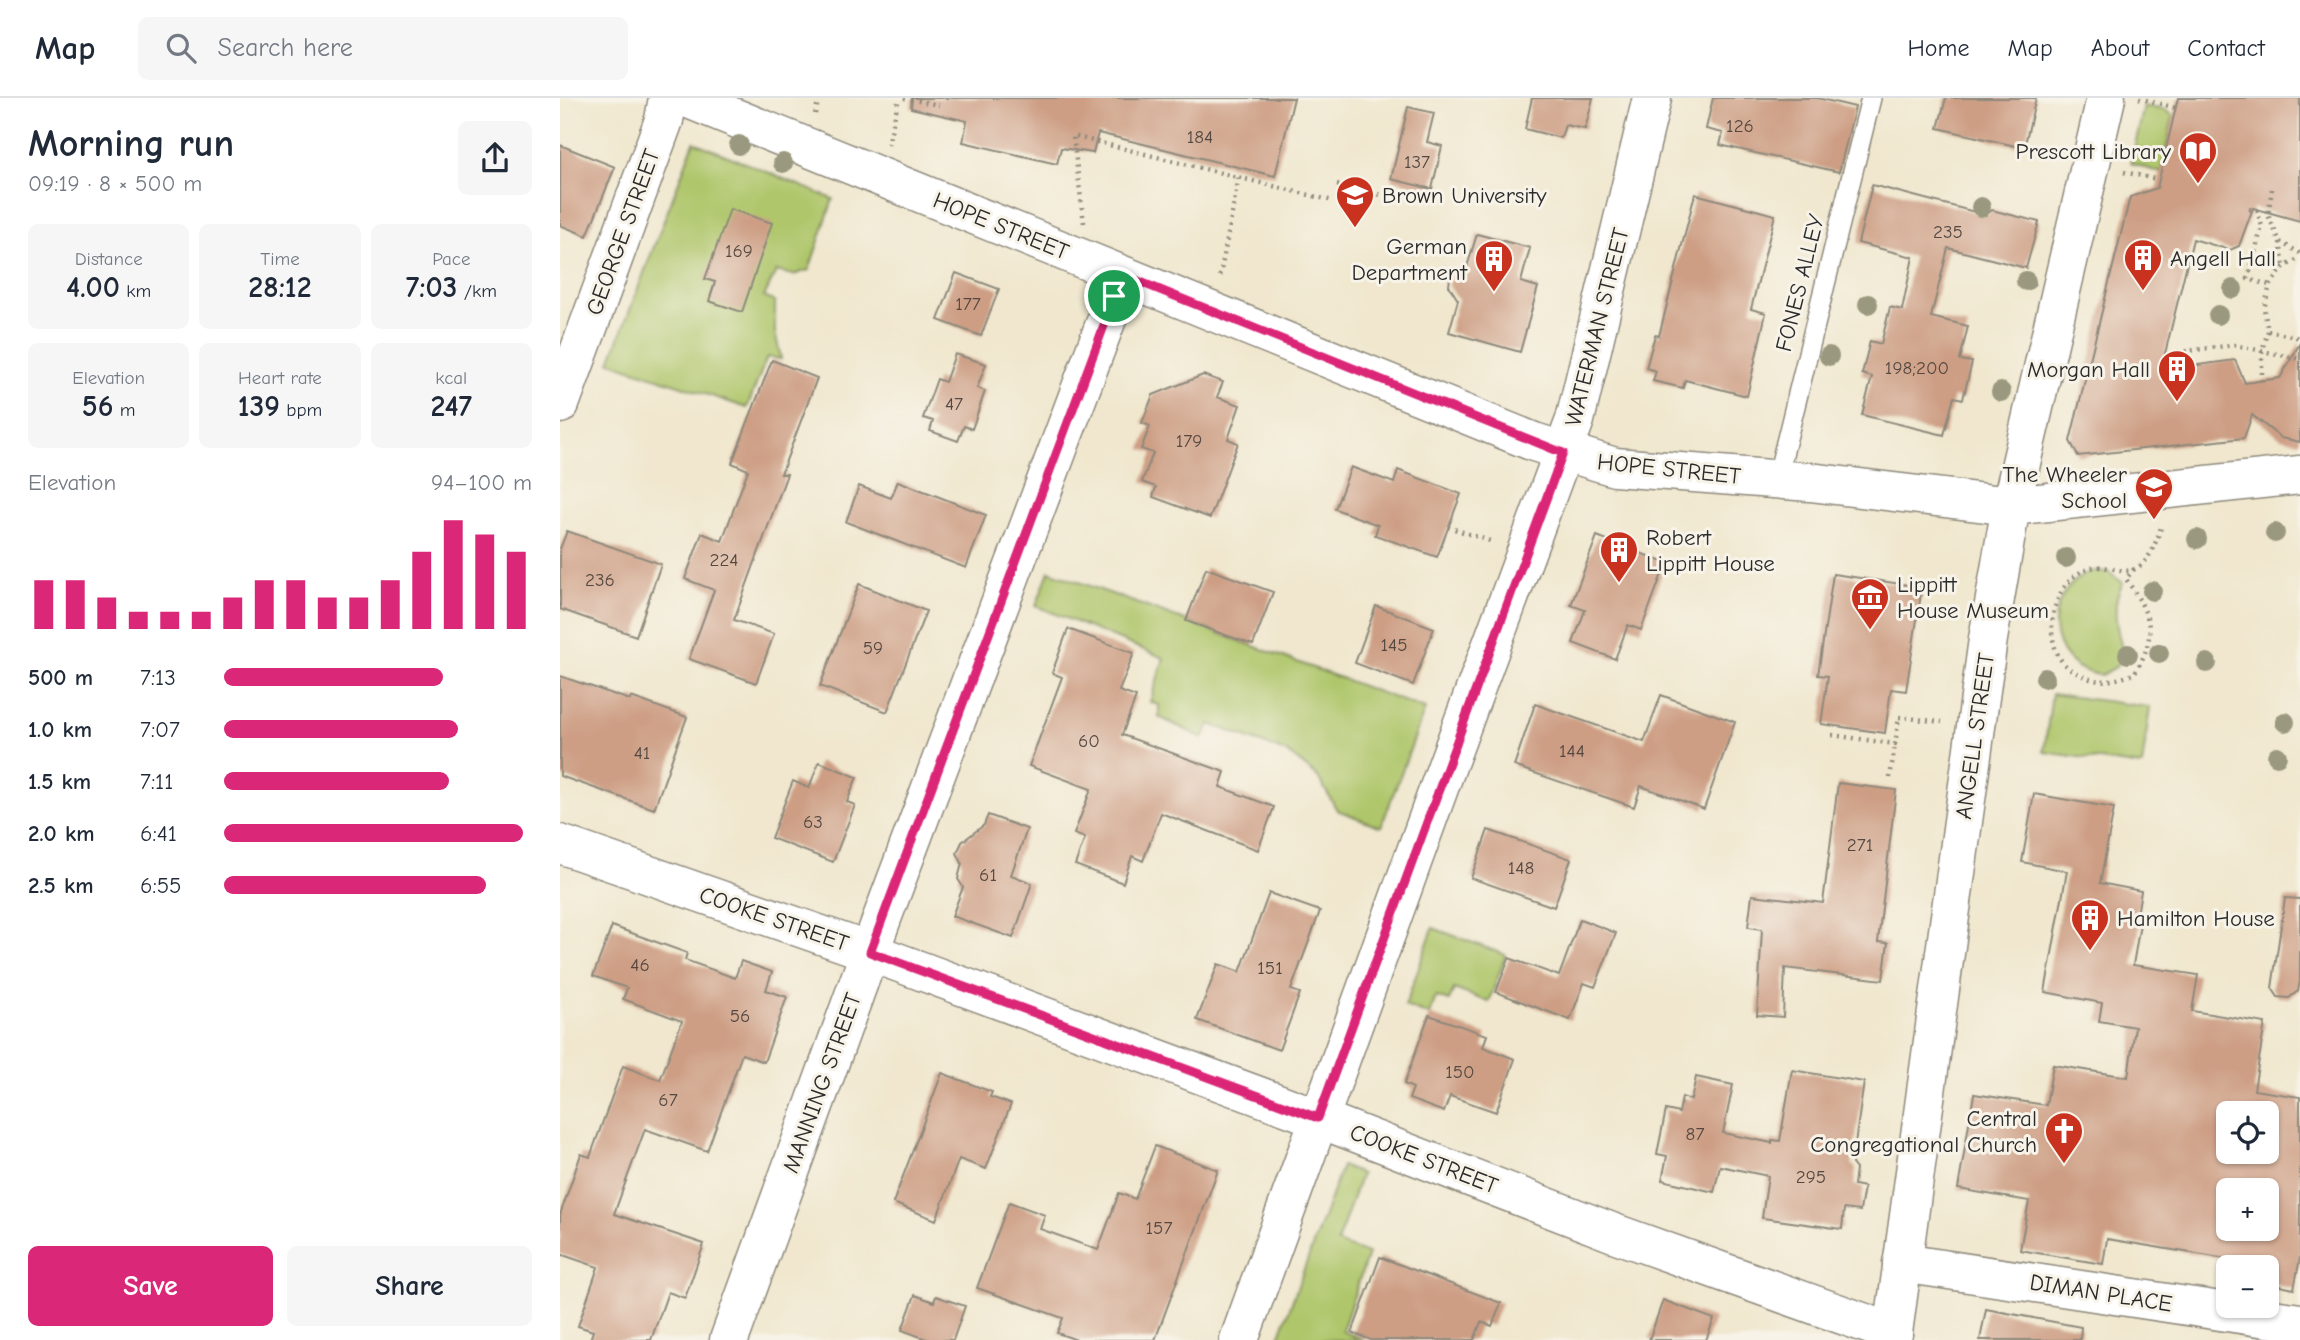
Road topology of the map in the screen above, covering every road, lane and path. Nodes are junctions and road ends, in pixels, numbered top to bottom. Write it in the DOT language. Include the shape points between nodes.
graph roads {
  1 [pos="668,98"];
  2 [pos="686,98"];
  3 [pos="819,98"];
  4 [pos="902,98"];
  5 [pos="1651,98"];
  6 [pos="1871,98"];
  7 [pos="2106,98"];
  8 [pos="2137,98"];
  9 [pos="939,105"];
  10 [pos="2176,108"];
  11 [pos="815,117"];
  12 [pos="888,146"];
  13 [pos="2120,170"];
  14 [pos="1239,177"];
  15 [pos="2159,180"];
  16 [pos="1337,185"];
  17 [pos="2272,189"];
  18 [pos="1399,199"];
  19 [pos="1333,201"];
  20 [pos="2249,209"];
  21 [pos="2257,211"];
  22 [pos="2268,215"];
  23 [pos="1084,227"];
  24 [pos="2280,242"];
  25 [pos="2300,255"];
  26 [pos="2284,267"];
  27 [pos="1123,275"];
  28 [pos="1219,282"];
  29 [pos="2270,285"];
  30 [pos="2268,331"];
  31 [pos="2300,338"];
  32 [pos="2262,351"];
  33 [pos="2164,354"];
  34 [pos="2300,359"];
  35 [pos="2262,380"];
  36 [pos="560,404"];
  37 [pos="1563,453"];
  38 [pos="2300,475"];
  39 [pos="1777,479"];
  40 [pos="2011,506"];
  41 [pos="2164,520"];
  42 [pos="1448,527"];
  43 [pos="1497,544"];
  44 [pos="2134,569"];
  45 [pos="1950,723"];
  46 [pos="1832,735"];
  47 [pos="1895,744"];
  48 [pos="1890,778"];
  49 [pos="560,844"];
  50 [pos="870,952"];
  51 [pos="1318,1118"];
  52 [pos="1902,1263"];
  53 [pos="2300,1323"];
  54 [pos="1892,1337"];
  55 [pos="729,1340"];
  56 [pos="1239,1340"];
  1 -- 36 [label="street, GEORGE STREET" via="664,120"];
  2 -- 27 [label="street, HOPE STREET"];
  3 -- 11 [label="path"];
  4 -- 9 [label="path"];
  4 -- 12 [label="path"];
  5 -- 37 [label="street, WATERMAN STREET" via="1592,357"];
  6 -- 39 [label="lane, FONES ALLEY"];
  7 -- 40 [label="street, ANGELL STREET"];
  8 -- 10 [label="path"];
  13 -- 15 [label="path"];
  14 -- 19 [label="path"];
  14 -- 23 [label="path" via="1073,136"];
  14 -- 28 [label="path"];
  16 -- 18 [label="path"];
  17 -- 22 [label="path"];
  20 -- 21 [label="path"];
  21 -- 22 [label="path"];
  21 -- 29 [label="path" via="2262,226 2248,279"];
  22 -- 24 [label="path"];
  24 -- 25 [label="path"];
  24 -- 26 [label="path"];
  25 -- 26 [label="path"];
  26 -- 29 [label="path"];
  27 -- 37 [label="street, HOPE STREET"];
  27 -- 50 [label="street, MANNING STREET"];
  29 -- 30 [label="path" via="2264,309"];
  30 -- 31 [label="path"];
  30 -- 32 [label="path"];
  32 -- 33 [label="path" via="2234,345"];
  32 -- 34 [label="path"];
  32 -- 35 [label="path"];
  37 -- 39 [label="street, HOPE STREET" via="1615,467"];
  37 -- 51 [label="street, WATERMAN STREET"];
  38 -- 40 [label="street, HOPE STREET"];
  39 -- 40 [label="street, HOPE STREET"];
  40 -- 52 [label="street, ANGELL STREET" via="1988,639"];
  41 -- 44 [label="path" via="2146,560"];
  42 -- 43 [label="path"];
  44 -- 44 [label="path" via="2091,567 2079,572 2059,596 2052,616 2053,642 2060,659 2073,671 2105,681 2134,674 2142,662 2151,629 2126,579"];
  45 -- 47 [label="path" via="1899,718"];
  46 -- 47 [label="path"];
  47 -- 48 [label="path"];
  49 -- 50 [label="street, COOKE STREET"];
  50 -- 51 [label="street, COOKE STREET"];
  50 -- 55 [label="street, MANNING STREET"];
  51 -- 54 [label="street, COOKE STREET"];
  51 -- 56 [label="street, WATERMAN STREET"];
  52 -- 53 [label="street, DIMAN PLACE"];
  52 -- 54 [label="street, ANGELL STREET"];
}
